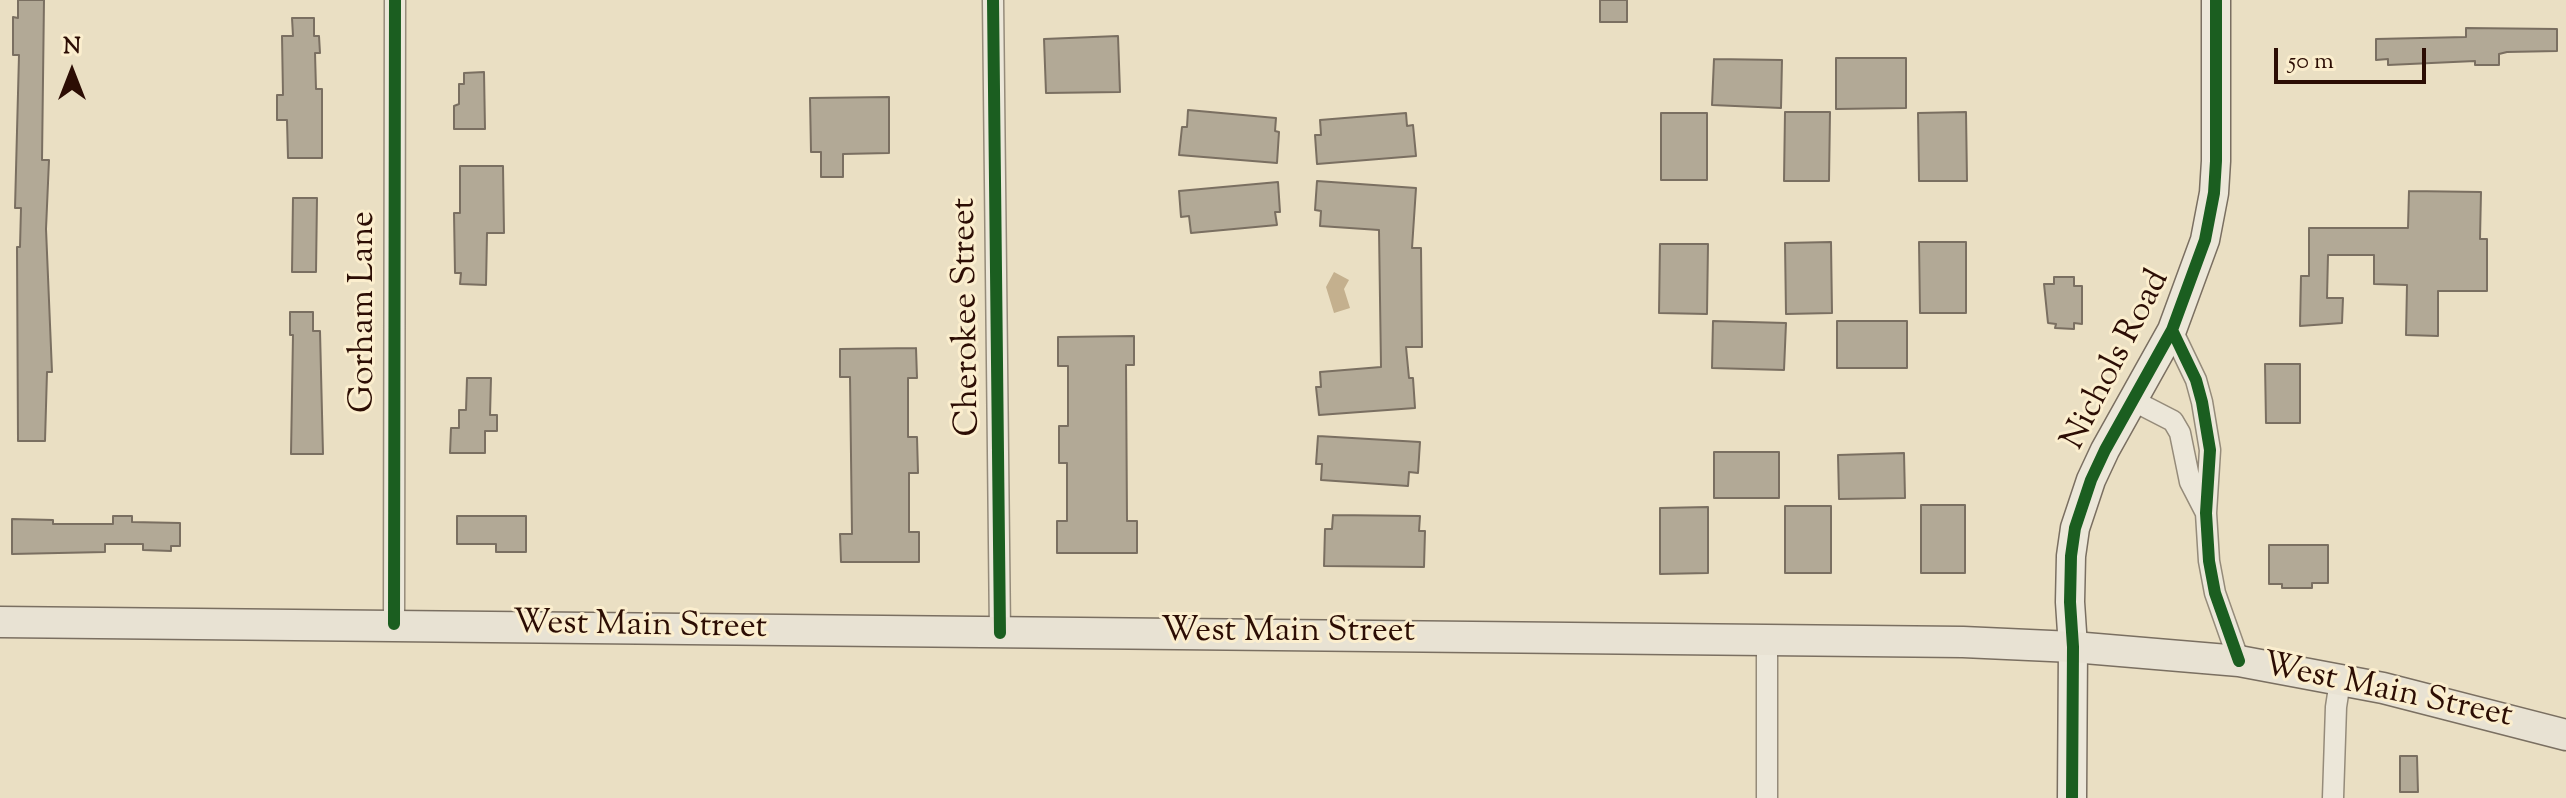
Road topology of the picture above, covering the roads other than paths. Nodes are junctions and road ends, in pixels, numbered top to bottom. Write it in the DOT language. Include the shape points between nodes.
graph roads {
  1 [pos="395,0"];
  2 [pos="993,0"];
  3 [pos="2216,0"];
  4 [pos="2172,330"];
  5 [pos="2134,401"];
  6 [pos="2206,513"];
  7 [pos="0,622"];
  8 [pos="394,624"];
  9 [pos="1000,633"];
  10 [pos="1767,638"];
  11 [pos="2073,647"];
  12 [pos="2239,661"];
  13 [pos="2340,681"];
  14 [pos="2566,735"];
  15 [pos="1767,798"];
  16 [pos="2072,798"];
  17 [pos="2333,798"];
  1 -- 8 [label="street, Gorham Lane"];
  2 -- 9 [label="street, Cherokee Street"];
  3 -- 4 [label="street, Nichols Road" via="2214,193 2205,240"];
  4 -- 5 [label="street, Nichols Road"];
  4 -- 6 [label="street" via="2202,402 2210,450"];
  5 -- 6 [label="street" via="2173,421 2190,482"];
  5 -- 11 [label="street, Nichols Road" via="2105,450 2075,528"];
  6 -- 12 [label="street" via="2215,593"];
  7 -- 8 [label="main road, West Main Street"];
  8 -- 9 [label="main road, West Main Street"];
  9 -- 10 [label="main road, West Main Street"];
  10 -- 11 [label="main road, West Main Street"];
  10 -- 15 [label="street"];
  11 -- 12 [label="main road, West Main Street"];
  11 -- 16 [label="street, Nichols Road"];
  12 -- 13 [label="main road, West Main Street"];
  13 -- 14 [label="main road, West Main Street"];
  13 -- 17 [label="street"];
}
